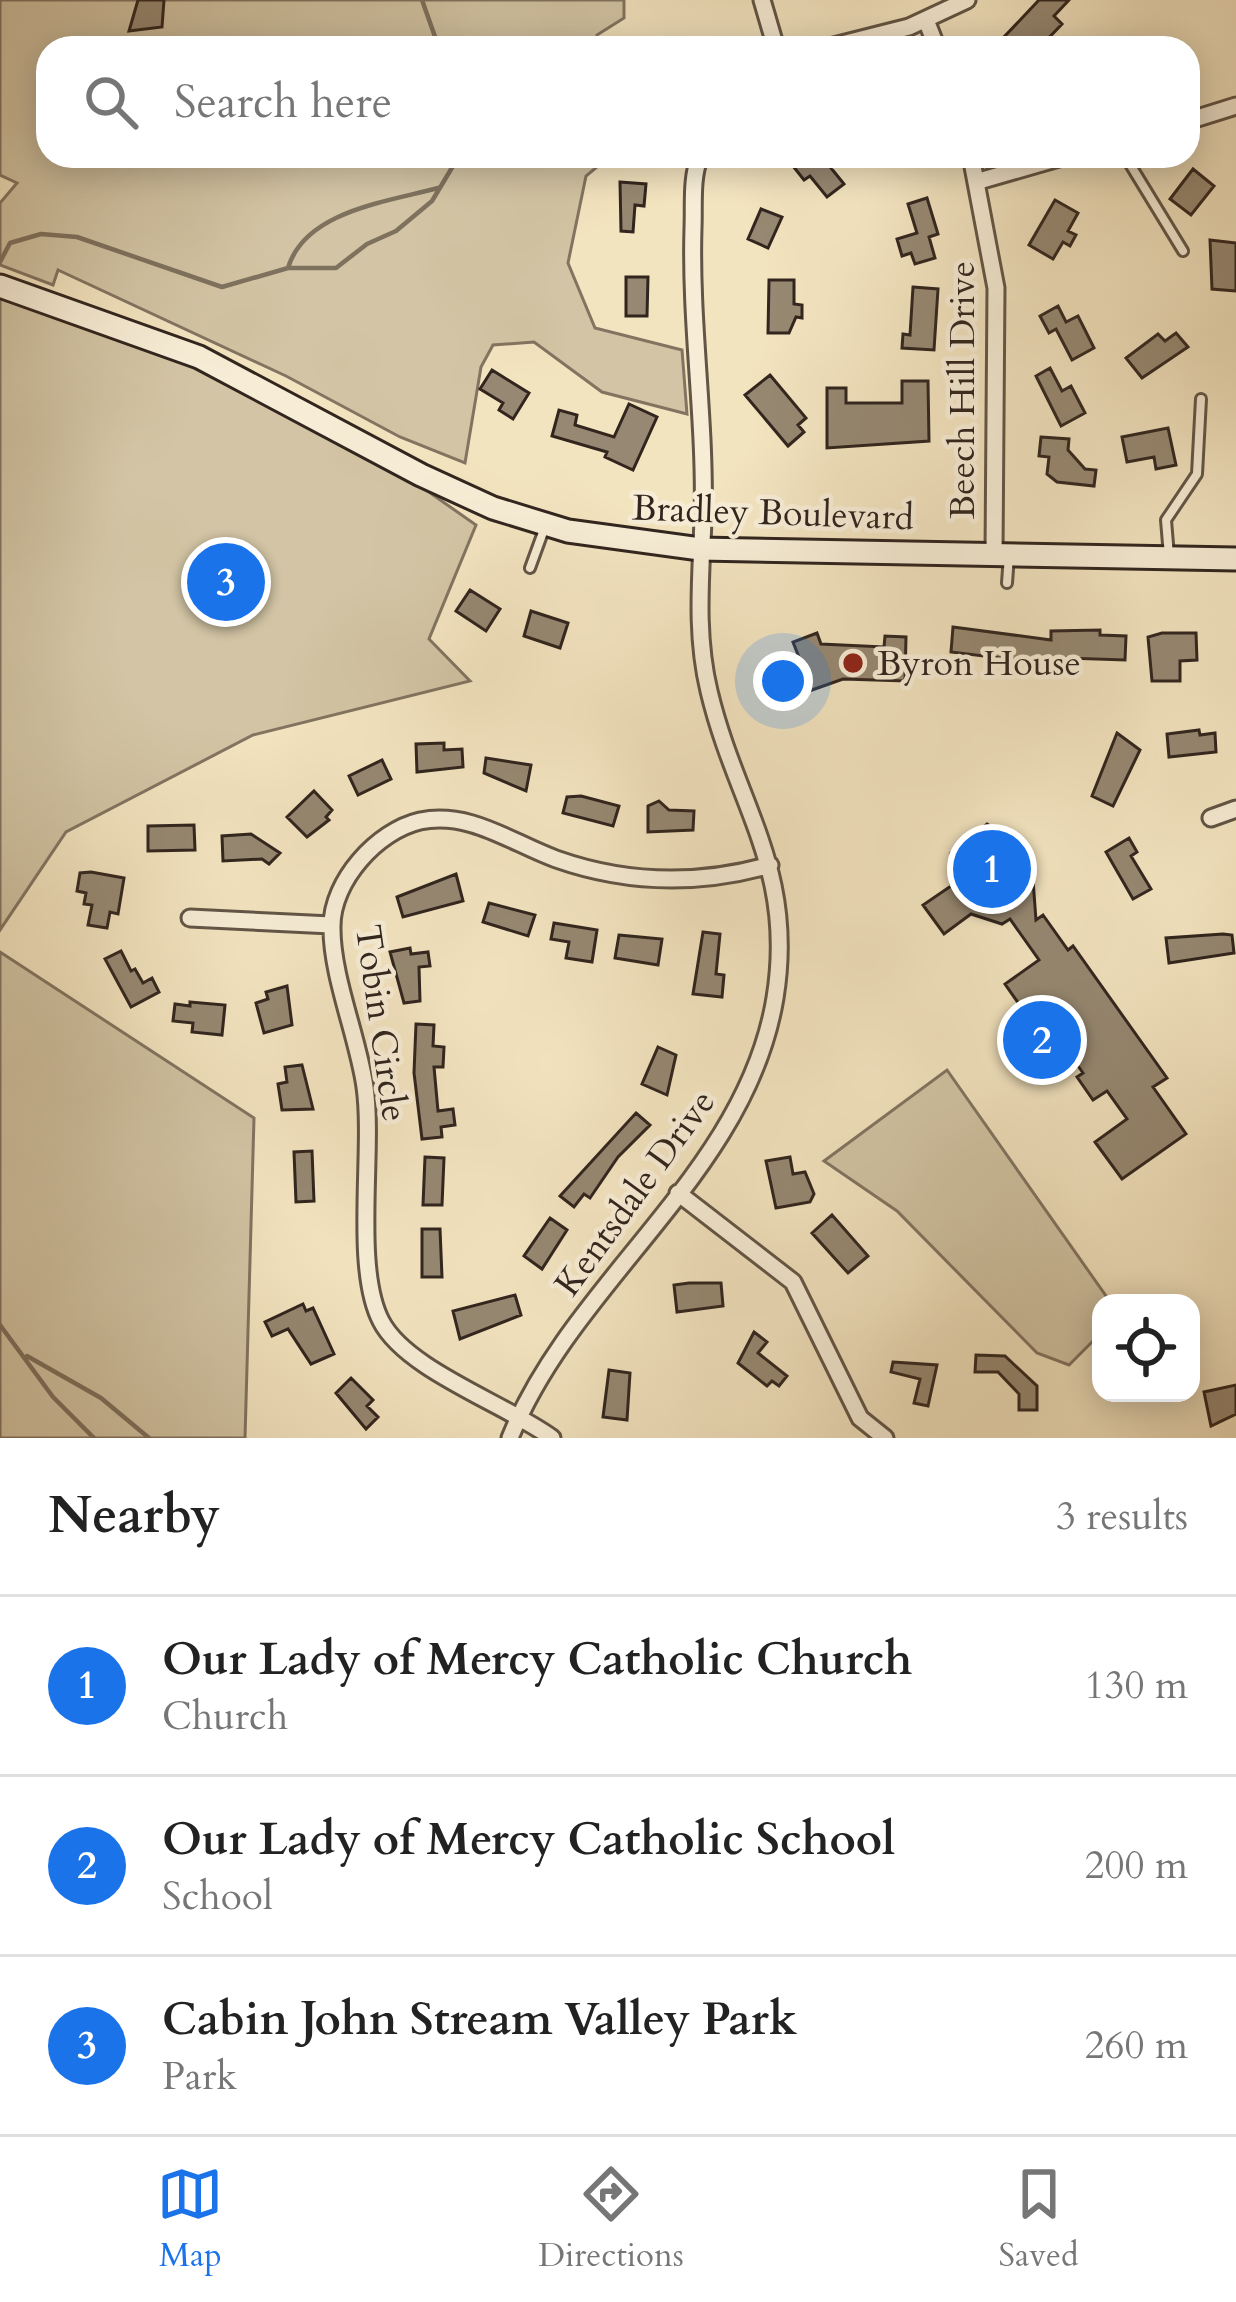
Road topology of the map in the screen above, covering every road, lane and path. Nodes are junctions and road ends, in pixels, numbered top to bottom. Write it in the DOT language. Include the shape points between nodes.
graph roads {
  1 [pos="762,0"];
  2 [pos="968,0"];
  3 [pos="926,20"];
  4 [pos="772,36"];
  5 [pos="869,36"];
  6 [pos="932,36"];
  7 [pos="1236,106"];
  8 [pos="1200,117"];
  9 [pos="699,168"];
  10 [pos="975,168"];
  11 [pos="1024,168"];
  12 [pos="1132,168"];
  13 [pos="979,181"];
  14 [pos="1183,250"];
  15 [pos="0,286"];
  16 [pos="1201,398"];
  17 [pos="545,524"];
  18 [pos="700,549"];
  19 [pos="1002,554"];
  20 [pos="1169,557"];
  21 [pos="1236,559"];
  22 [pos="530,568"];
  23 [pos="1007,583"];
  24 [pos="1236,809"];
  25 [pos="1211,818"];
  26 [pos="770,865"];
  27 [pos="190,918"];
  28 [pos="331,925"];
  29 [pos="678,1192"];
  30 [pos="520,1414"];
  31 [pos="510,1438"];
  32 [pos="552,1438"];
  33 [pos="885,1438"];
  1 -- 4 [label="street"];
  2 -- 3 [label="street"];
  3 -- 5 [label="street"];
  3 -- 6 [label="street"];
  7 -- 8 [label="street"];
  9 -- 18 [label="street, Kentsdale Drive" via="692,268"];
  10 -- 13 [label="street, Beech Hill Drive"];
  11 -- 13 [label="street"];
  12 -- 14 [label="lane"];
  13 -- 19 [label="street, Beech Hill Drive" via="996,288"];
  15 -- 17 [label="main road, Bradley Boulevard" via="199,357 421,475"];
  16 -- 20 [label="lane" via="1197,474 1166,520"];
  17 -- 18 [label="main road, Bradley Boulevard"];
  17 -- 22 [label="lane"];
  18 -- 19 [label="main road, Bradley Boulevard"];
  18 -- 26 [label="street, Kentsdale Drive" via="698,619 708,688"];
  19 -- 20 [label="main road, Bradley Boulevard"];
  19 -- 23 [label="lane"];
  20 -- 21 [label="main road, Bradley Boulevard"];
  24 -- 25 [label="street"];
  26 -- 28 [label="street, Tobin Circle" via="670,881 608,874 458,817 418,822 358,862"];
  26 -- 29 [label="street, Kentsdale Drive" via="778,961 767,1030 729,1123"];
  27 -- 28 [label="street"];
  28 -- 30 [label="street, Tobin Circle" via="365,1089 370,1273 379,1319 415,1357"];
  29 -- 30 [label="street, Kentsdale Drive" via="550,1360"];
  29 -- 33 [label="street" via="793,1282 860,1418"];
  30 -- 31 [label="street, Kentsdale Drive"];
  30 -- 32 [label="street, Tobin Circle"];
}
